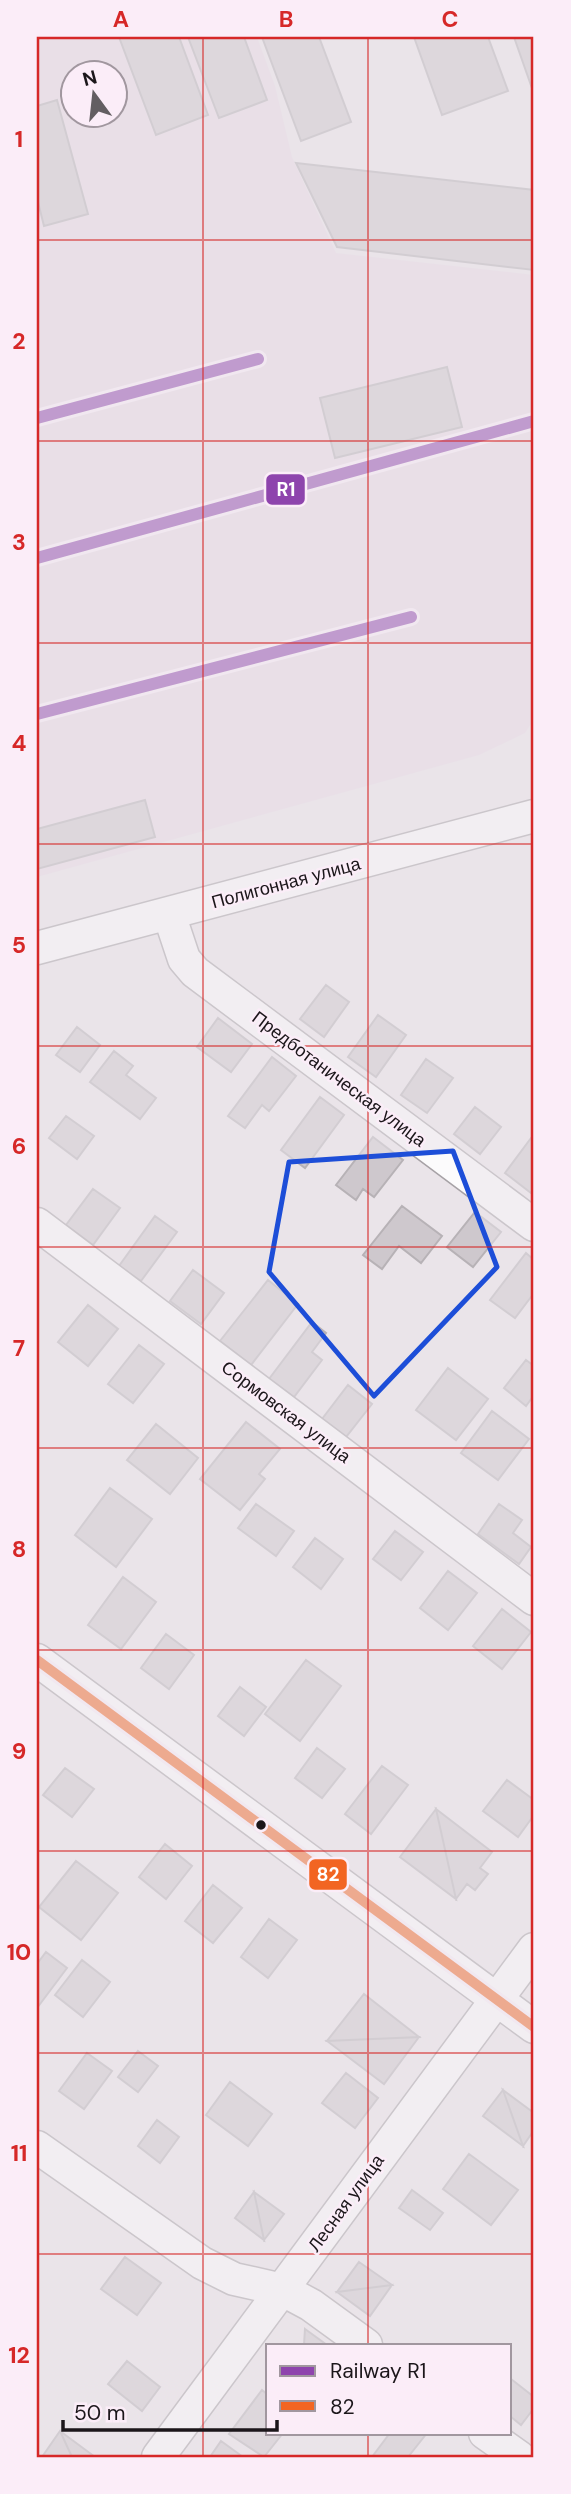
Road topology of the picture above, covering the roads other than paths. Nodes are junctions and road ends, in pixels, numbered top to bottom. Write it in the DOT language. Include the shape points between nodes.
graph roads {
  1 [pos="534,816"];
  2 [pos="169,914"];
  3 [pos="37,948"];
  4 [pos="37,1224"];
  5 [pos="534,1225"];
  6 [pos="534,1599"];
  7 [pos="37,1660"];
  8 [pos="534,1949"];
  9 [pos="496,1998"];
  10 [pos="534,2027"];
  11 [pos="37,2147"];
  12 [pos="283,2290"];
  13 [pos="365,2344"];
  14 [pos="486,2434"];
  15 [pos="158,2457"];
  16 [pos="519,2457"];
  1 -- 2 [label="street, Полигонная улица"];
  2 -- 3 [label="street, Полигонная улица"];
  2 -- 5 [label="street, Предботаническая улица" via="184,959 195,972"];
  4 -- 6 [label="street, Сормовская улица"];
  7 -- 9 [label="street"];
  8 -- 9 [label="street, Лесная улица"];
  9 -- 10 [label="street"];
  9 -- 12 [label="street, Лесная улица"];
  11 -- 12 [label="street" via="202,2263 234,2279"];
  12 -- 13 [label="street"];
  12 -- 15 [label="street, Лесная улица"];
  14 -- 16 [label="street"];
}
